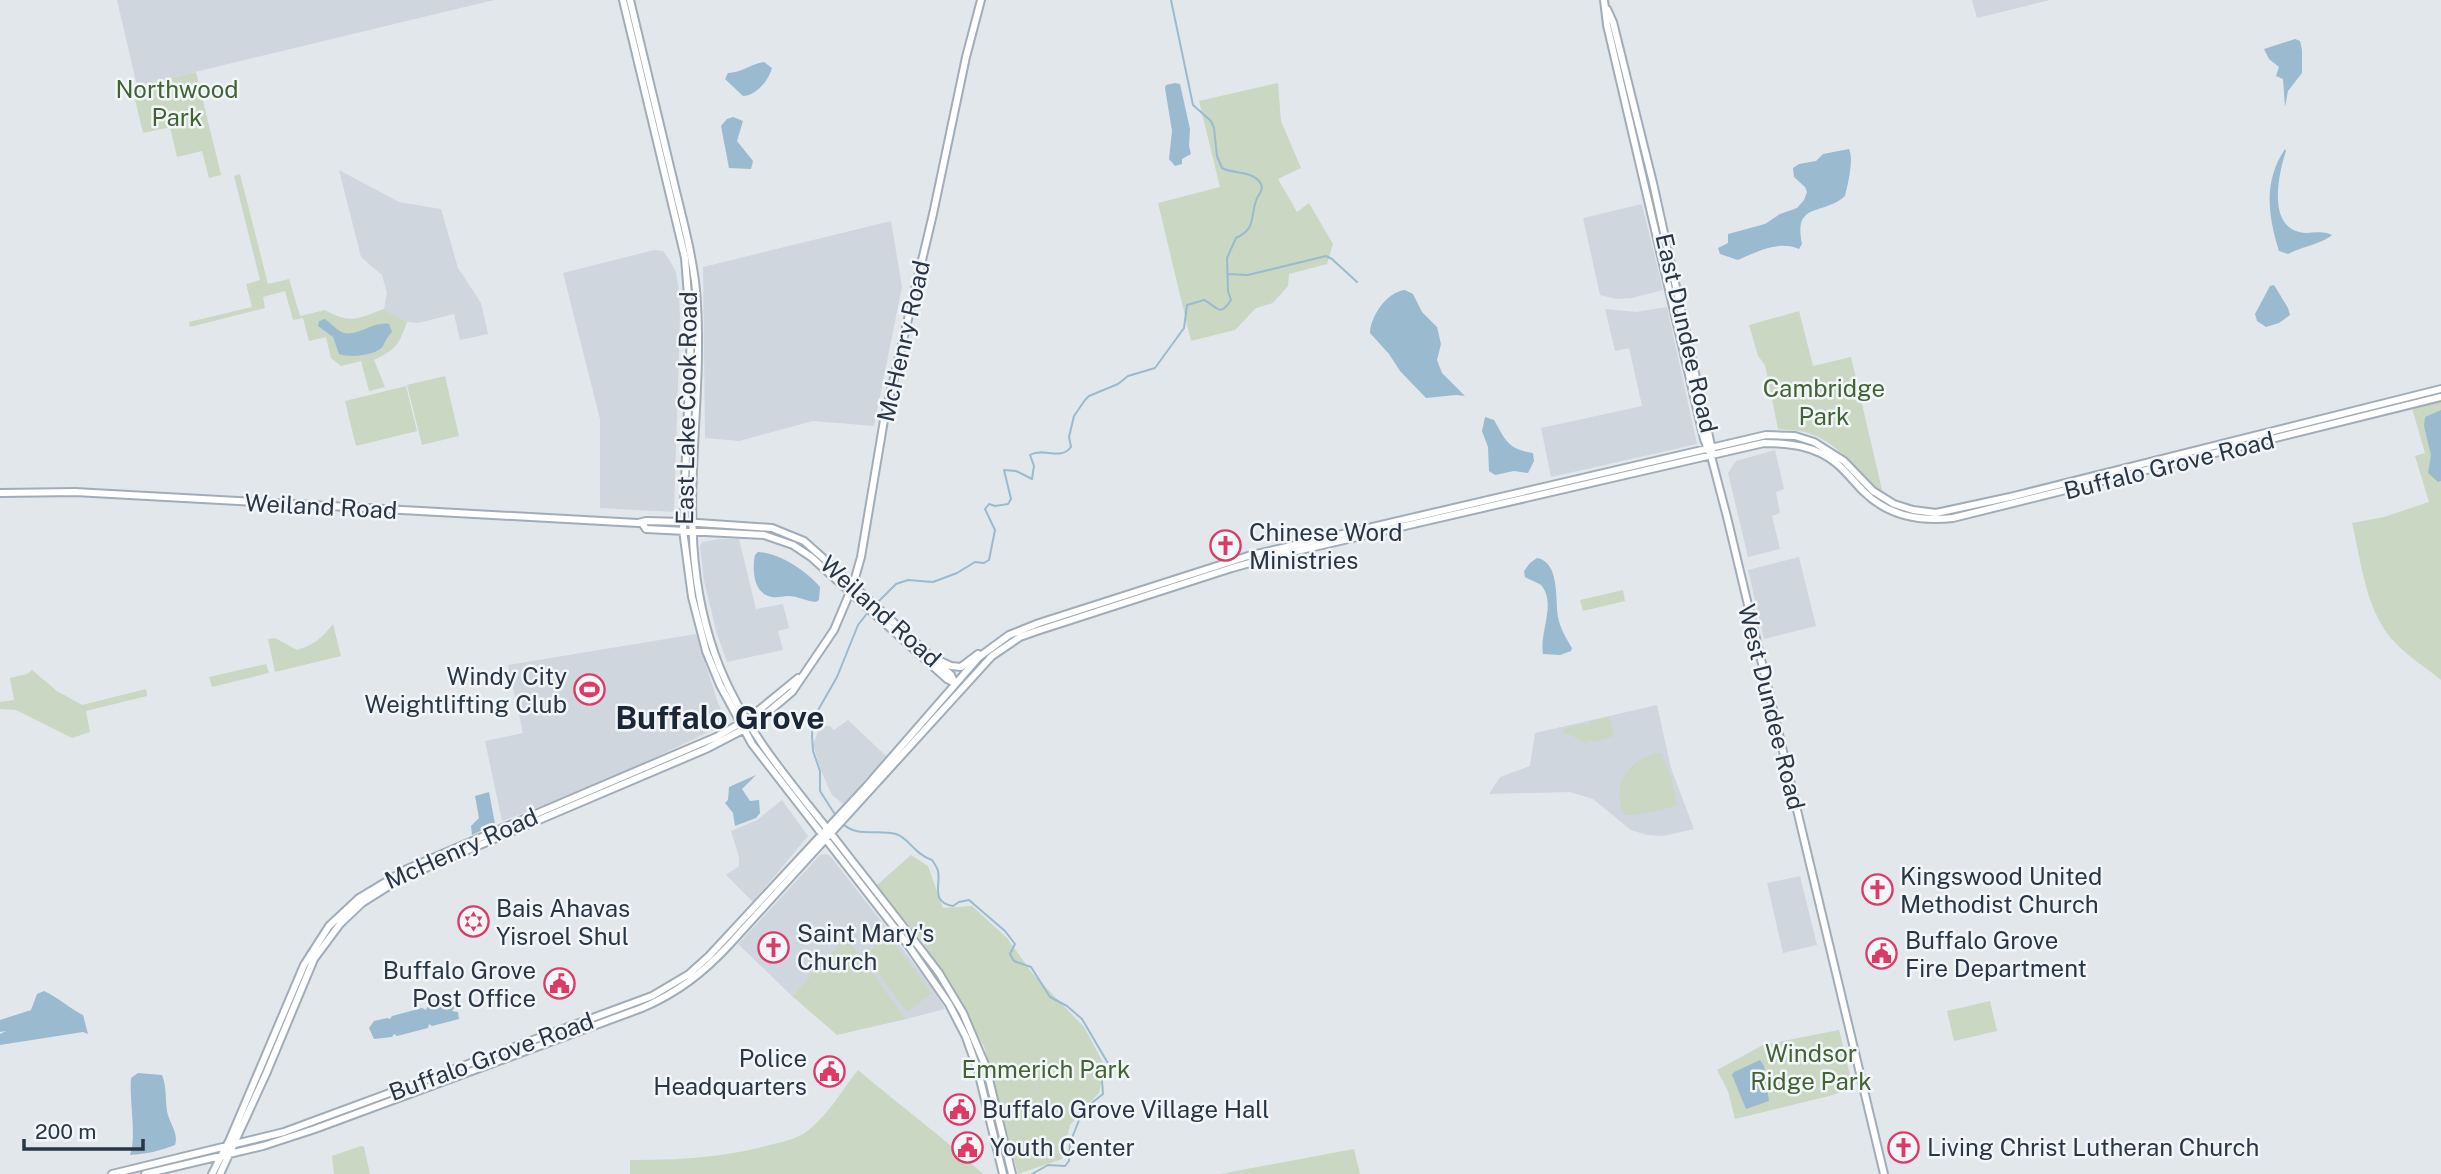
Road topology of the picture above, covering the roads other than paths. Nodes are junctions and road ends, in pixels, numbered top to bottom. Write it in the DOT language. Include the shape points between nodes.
graph roads {
  1 [pos="623,0"];
  2 [pos="630,0"];
  3 [pos="981,0"];
  4 [pos="1604,2"];
  5 [pos="2441,389"];
  6 [pos="2441,397"];
  7 [pos="1710,448"];
  8 [pos="1711,456"];
  9 [pos="0,493"];
  10 [pos="687,522"];
  11 [pos="642,523"];
  12 [pos="683,530"];
  13 [pos="692,531"];
  14 [pos="853,584"];
  15 [pos="850,592"];
  16 [pos="859,596"];
  17 [pos="881,615"];
  18 [pos="997,642"];
  19 [pos="922,648"];
  20 [pos="938,671"];
  21 [pos="957,685"];
  22 [pos="946,697"];
  23 [pos="745,725"];
  24 [pos="845,814"];
  25 [pos="826,834"];
  26 [pos="878,900"];
  27 [pos="676,987"];
  28 [pos="241,1130"];
  29 [pos="250,1142"];
  30 [pos="234,1145"];
  31 [pos="228,1150"];
  32 [pos="221,1156"];
  33 [pos="202,1160"];
  34 [pos="215,1173"];
  35 [pos="112,1174"];
  36 [pos="145,1174"];
  37 [pos="1003,1174"];
  38 [pos="1012,1174"];
  39 [pos="1884,1174"];
  1 -- 10 [label="main road, East Lake Cook Road" via="686,265 691,344"];
  2 -- 10 [label="main road, East Lake Cook Road" via="695,286 698,333"];
  3 -- 14 [label="main road, McHenry Road" via="884,420"];
  4 -- 7 [label="main road, East Dundee Road"];
  5 -- 7 [label="main road, Buffalo Grove Road" via="1930,513 1894,504 1844,461 1795,436 1766,435"];
  6 -- 8 [label="main road, Buffalo Grove Road" via="1953,518 1922,520 1896,513 1873,500 1836,463 1797,444 1764,443"];
  7 -- 8 [label="main road, East Dundee Road"];
  7 -- 18 [label="main road" via="1248,556 1030,626"];
  8 -- 21 [label="main road" via="1232,568 1020,638"];
  8 -- 39 [label="main road, West Dundee Road"];
  9 -- 11 [label="main road, Weiland Road" via="75,492"];
  10 -- 11 [label="main road, Weiland Road"];
  10 -- 12 [label="main road, East Lake Cook Road"];
  10 -- 13 [label="main road, East Lake Cook Road"];
  10 -- 14 [label="main road, Weiland Road" via="782,531 804,541"];
  11 -- 12 [label="main road, Weiland Road" via="646,529"];
  12 -- 13 [label="main road, Weiland Road"];
  12 -- 23 [label="main road, East Lake Cook Road" via="699,628 716,676"];
  13 -- 15 [label="main road, Weiland Road" via="780,539 811,556"];
  13 -- 23 [label="main road, East Lake Cook Road" via="706,624"];
  14 -- 15 [label="main road, McHenry Road"];
  14 -- 16 [label="main road, Weiland Road"];
  15 -- 16 [label="main road, Weiland Road"];
  15 -- 23 [label="main road, McHenry Road" via="834,630 783,701"];
  16 -- 17 [label="main road, Weiland Road"];
  17 -- 19 [label="main road, Weiland Road"];
  17 -- 20 [label="main road, Weiland Road"];
  18 -- 19 [label="main road" via="961,667 937,660"];
  18 -- 21 [label="main road"];
  19 -- 21 [label="main road, Weiland Road"];
  20 -- 21 [label="main road, Weiland Road"];
  20 -- 22 [label="main road" via="947,687"];
  21 -- 22 [label="main road"];
  21 -- 24 [label="main road"];
  22 -- 24 [label="main road"];
  23 -- 25 [label="main road" via="769,767"];
  23 -- 28 [label="main road, McHenry Road" via="706,749 400,879 362,903 314,959"];
  23 -- 31 [label="main road, McHenry Road" via="407,869 359,898 329,926 304,965"];
  24 -- 25 [label="main road, Buffalo Grove Road"];
  25 -- 26 [label="main road"];
  25 -- 27 [label="main road, Buffalo Grove Road"];
  26 -- 37 [label="main road" via="956,1017 978,1071"];
  26 -- 38 [label="main road" via="939,973 963,1013 986,1067"];
  27 -- 29 [label="main road, Buffalo Grove Road"];
  27 -- 31 [label="main road, Buffalo Grove Road" via="642,1008 381,1105 287,1139"];
  28 -- 29 [label="main road"];
  28 -- 30 [label="main road, McHenry Road"];
  29 -- 30 [label="main road, Buffalo Grove Road"];
  30 -- 31 [label="main road, McHenry Road"];
  31 -- 32 [label="main road, McHenry Road"];
  31 -- 34 [label="main road, McHenry Road"];
  31 -- 35 [label="main road, Buffalo Grove Road"];
  32 -- 33 [label="main road"];
  32 -- 34 [label="main road, McHenry Road"];
  33 -- 34 [label="main road"];
  33 -- 36 [label="main road"];
}
